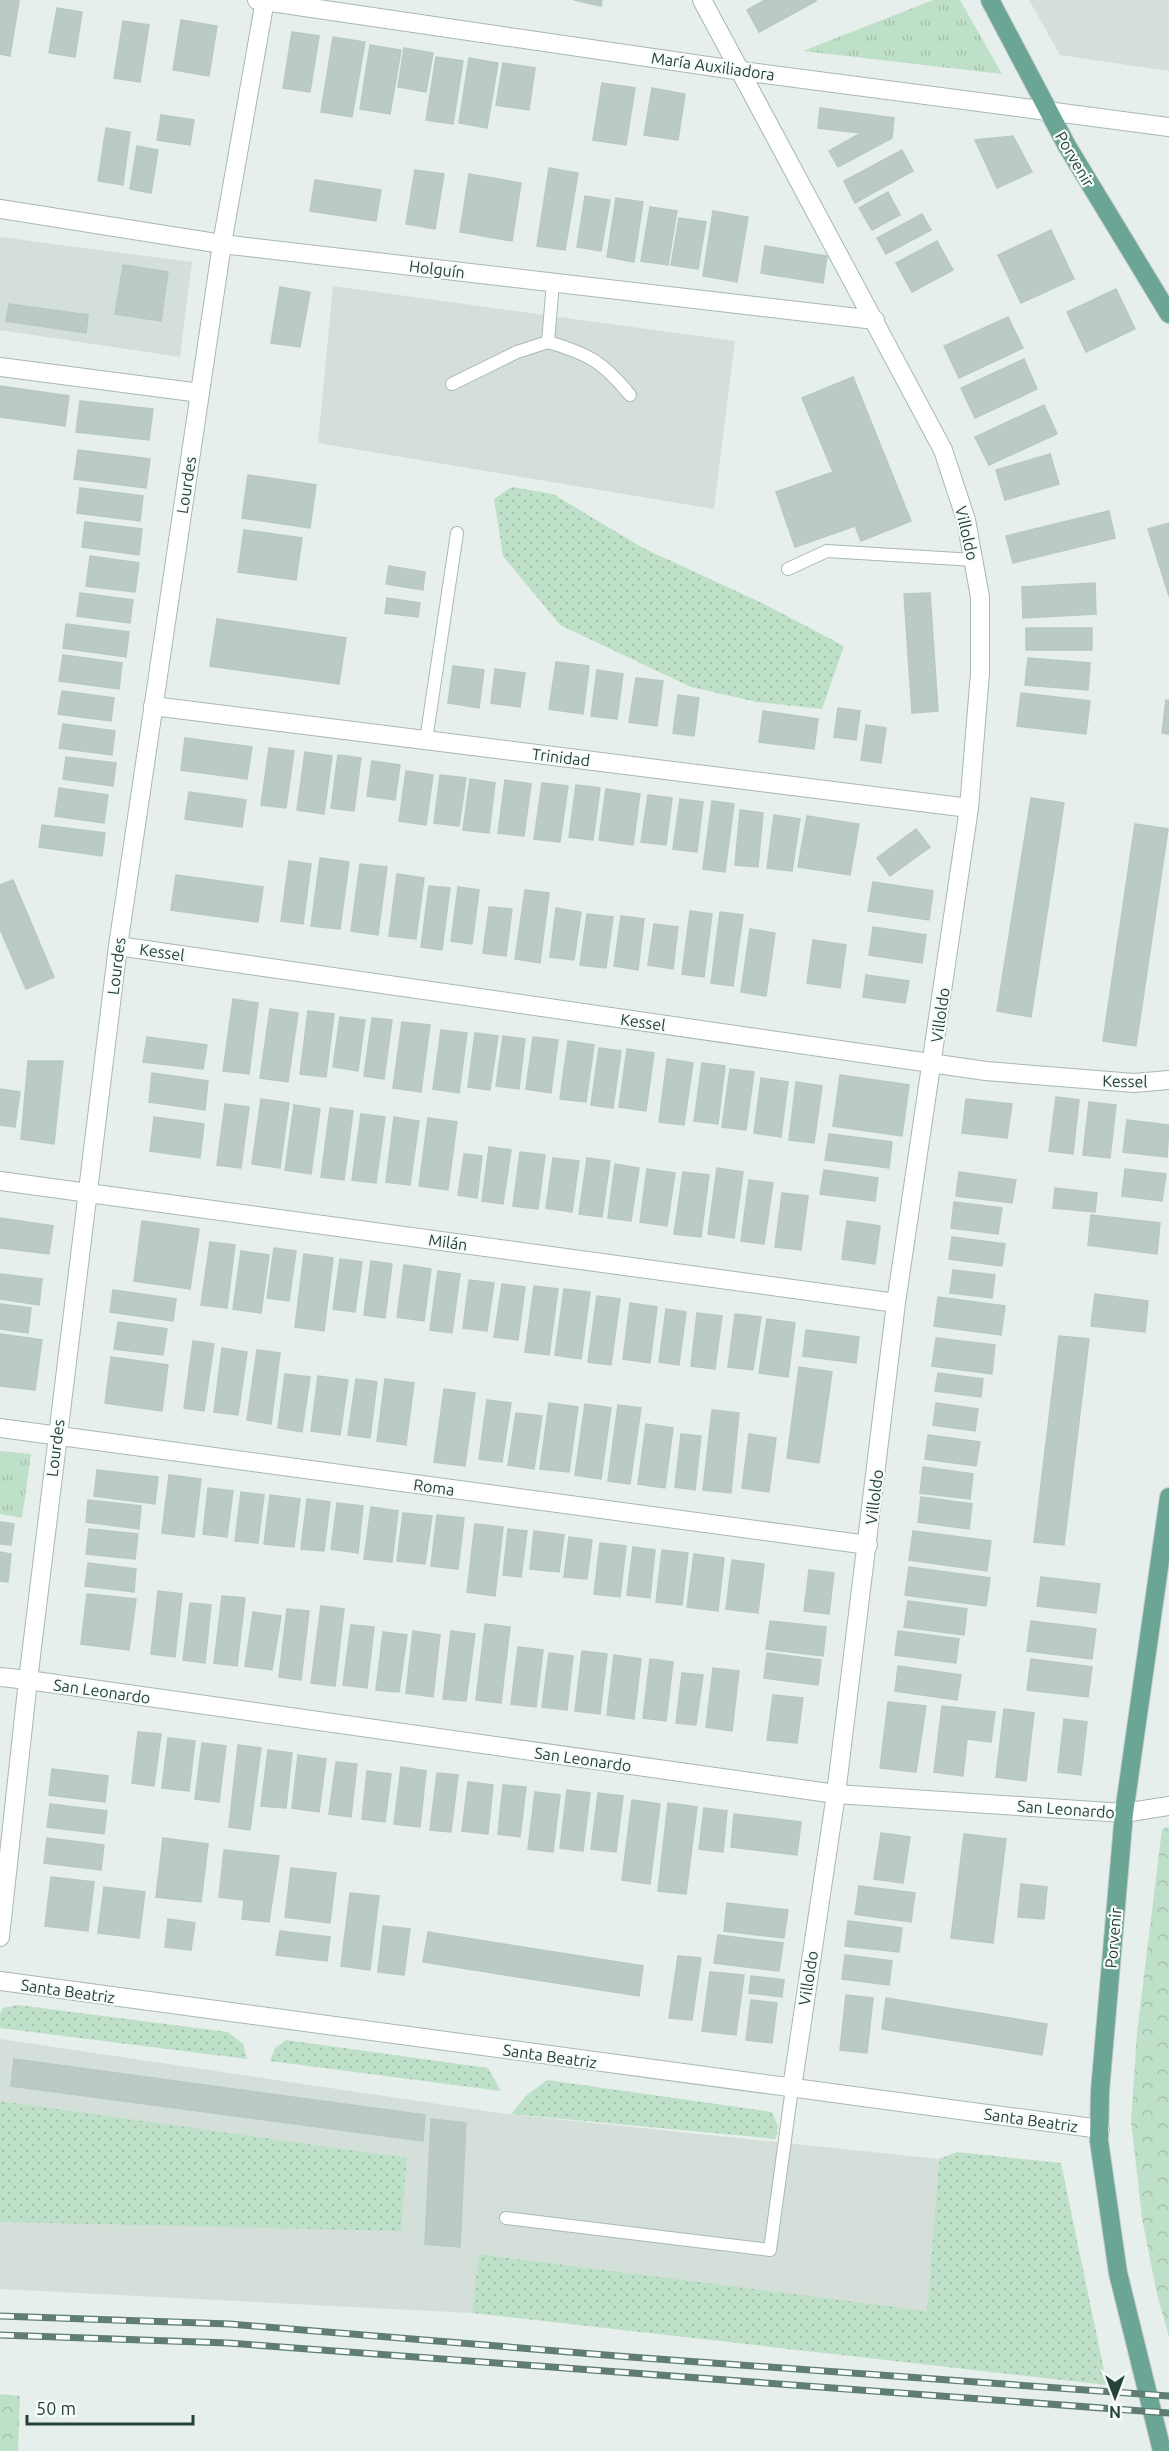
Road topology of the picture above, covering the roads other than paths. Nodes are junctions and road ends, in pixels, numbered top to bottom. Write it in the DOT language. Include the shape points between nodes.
graph roads {
  1 [pos="262,0"];
  2 [pos="702,0"];
  3 [pos="990,0"];
  4 [pos="742,71"];
  5 [pos="1049,112"];
  6 [pos="1169,127"];
  7 [pos="0,209"];
  8 [pos="222,244"];
  9 [pos="553,282"];
  10 [pos="1169,314"];
  11 [pos="875,320"];
  12 [pos="548,342"];
  13 [pos="0,367"];
  14 [pos="452,384"];
  15 [pos="200,393"];
  16 [pos="630,395"];
  17 [pos="456,533"];
  18 [pos="974,560"];
  19 [pos="788,568"];
  20 [pos="153,706"];
  21 [pos="426,740"];
  22 [pos="969,808"];
  23 [pos="118,946"];
  24 [pos="933,1064"];
  25 [pos="1169,1080"];
  26 [pos="0,1181"];
  27 [pos="89,1194"];
  28 [pos="896,1303"];
  29 [pos="0,1428"];
  30 [pos="56,1436"];
  31 [pos="1169,1497"];
  32 [pos="868,1545"];
  33 [pos="0,1677"];
  34 [pos="28,1680"];
  35 [pos="836,1794"];
  36 [pos="1169,1806"];
  37 [pos="1124,1813"];
  38 [pos="0,1937"];
  39 [pos="0,1981"];
  40 [pos="792,2088"];
  41 [pos="1100,2129"];
  42 [pos="506,2218"];
  43 [pos="1162,2451"];
  1 -- 4 [label="street, María Auxiliadora"];
  1 -- 8 [label="street, Lourdes"];
  2 -- 4 [label="street, Villoldo"];
  3 -- 5 [label="main road, Porvenir"];
  4 -- 5 [label="street, María Auxiliadora"];
  4 -- 11 [label="street, Villoldo"];
  5 -- 6 [label="street, María Auxiliadora"];
  5 -- 10 [label="main road, Porvenir"];
  7 -- 8 [label="street, Holguín"];
  8 -- 9 [label="street, Holguín"];
  8 -- 15 [label="street, Lourdes"];
  9 -- 11 [label="street, Holguín"];
  9 -- 12 [label="lane"];
  11 -- 18 [label="street, Villoldo" via="943,450 966,520"];
  12 -- 14 [label="lane" via="517,352"];
  12 -- 16 [label="lane" via="578,350 607,368"];
  13 -- 15 [label="street"];
  15 -- 20 [label="street, Lourdes"];
  17 -- 21 [label="lane"];
  18 -- 19 [label="lane" via="827,551"];
  18 -- 22 [label="street, Villoldo" via="980,597 980,673"];
  20 -- 21 [label="street, Trinidad"];
  20 -- 23 [label="street, Lourdes"];
  21 -- 22 [label="street, Trinidad"];
  22 -- 24 [label="street, Villoldo"];
  23 -- 24 [label="street, Kessel"];
  23 -- 27 [label="street, Lourdes"];
  24 -- 25 [label="street, Kessel" via="1087,1080"];
  24 -- 28 [label="street, Villoldo"];
  26 -- 27 [label="street, Milán"];
  27 -- 28 [label="street, Milán"];
  27 -- 30 [label="street, Lourdes"];
  28 -- 32 [label="street, Villoldo"];
  29 -- 30 [label="street, Roma"];
  30 -- 32 [label="street, Roma"];
  30 -- 34 [label="street, Lourdes"];
  31 -- 37 [label="main road, Porvenir"];
  32 -- 35 [label="street, Villoldo"];
  33 -- 34 [label="street, San Leonardo"];
  34 -- 35 [label="street, San Leonardo"];
  34 -- 38 [label="street, Lourdes"];
  35 -- 37 [label="street, San Leonardo"];
  35 -- 40 [label="street, Villoldo"];
  36 -- 37 [label="street, San Leonardo"];
  37 -- 41 [label="main road, Porvenir"];
  39 -- 40 [label="street, Santa Beatriz"];
  40 -- 41 [label="street, Santa Beatriz"];
  40 -- 42 [label="lane" via="770,2250"];
  41 -- 43 [label="main road, Porvenir" via="1117,2263"];
}
